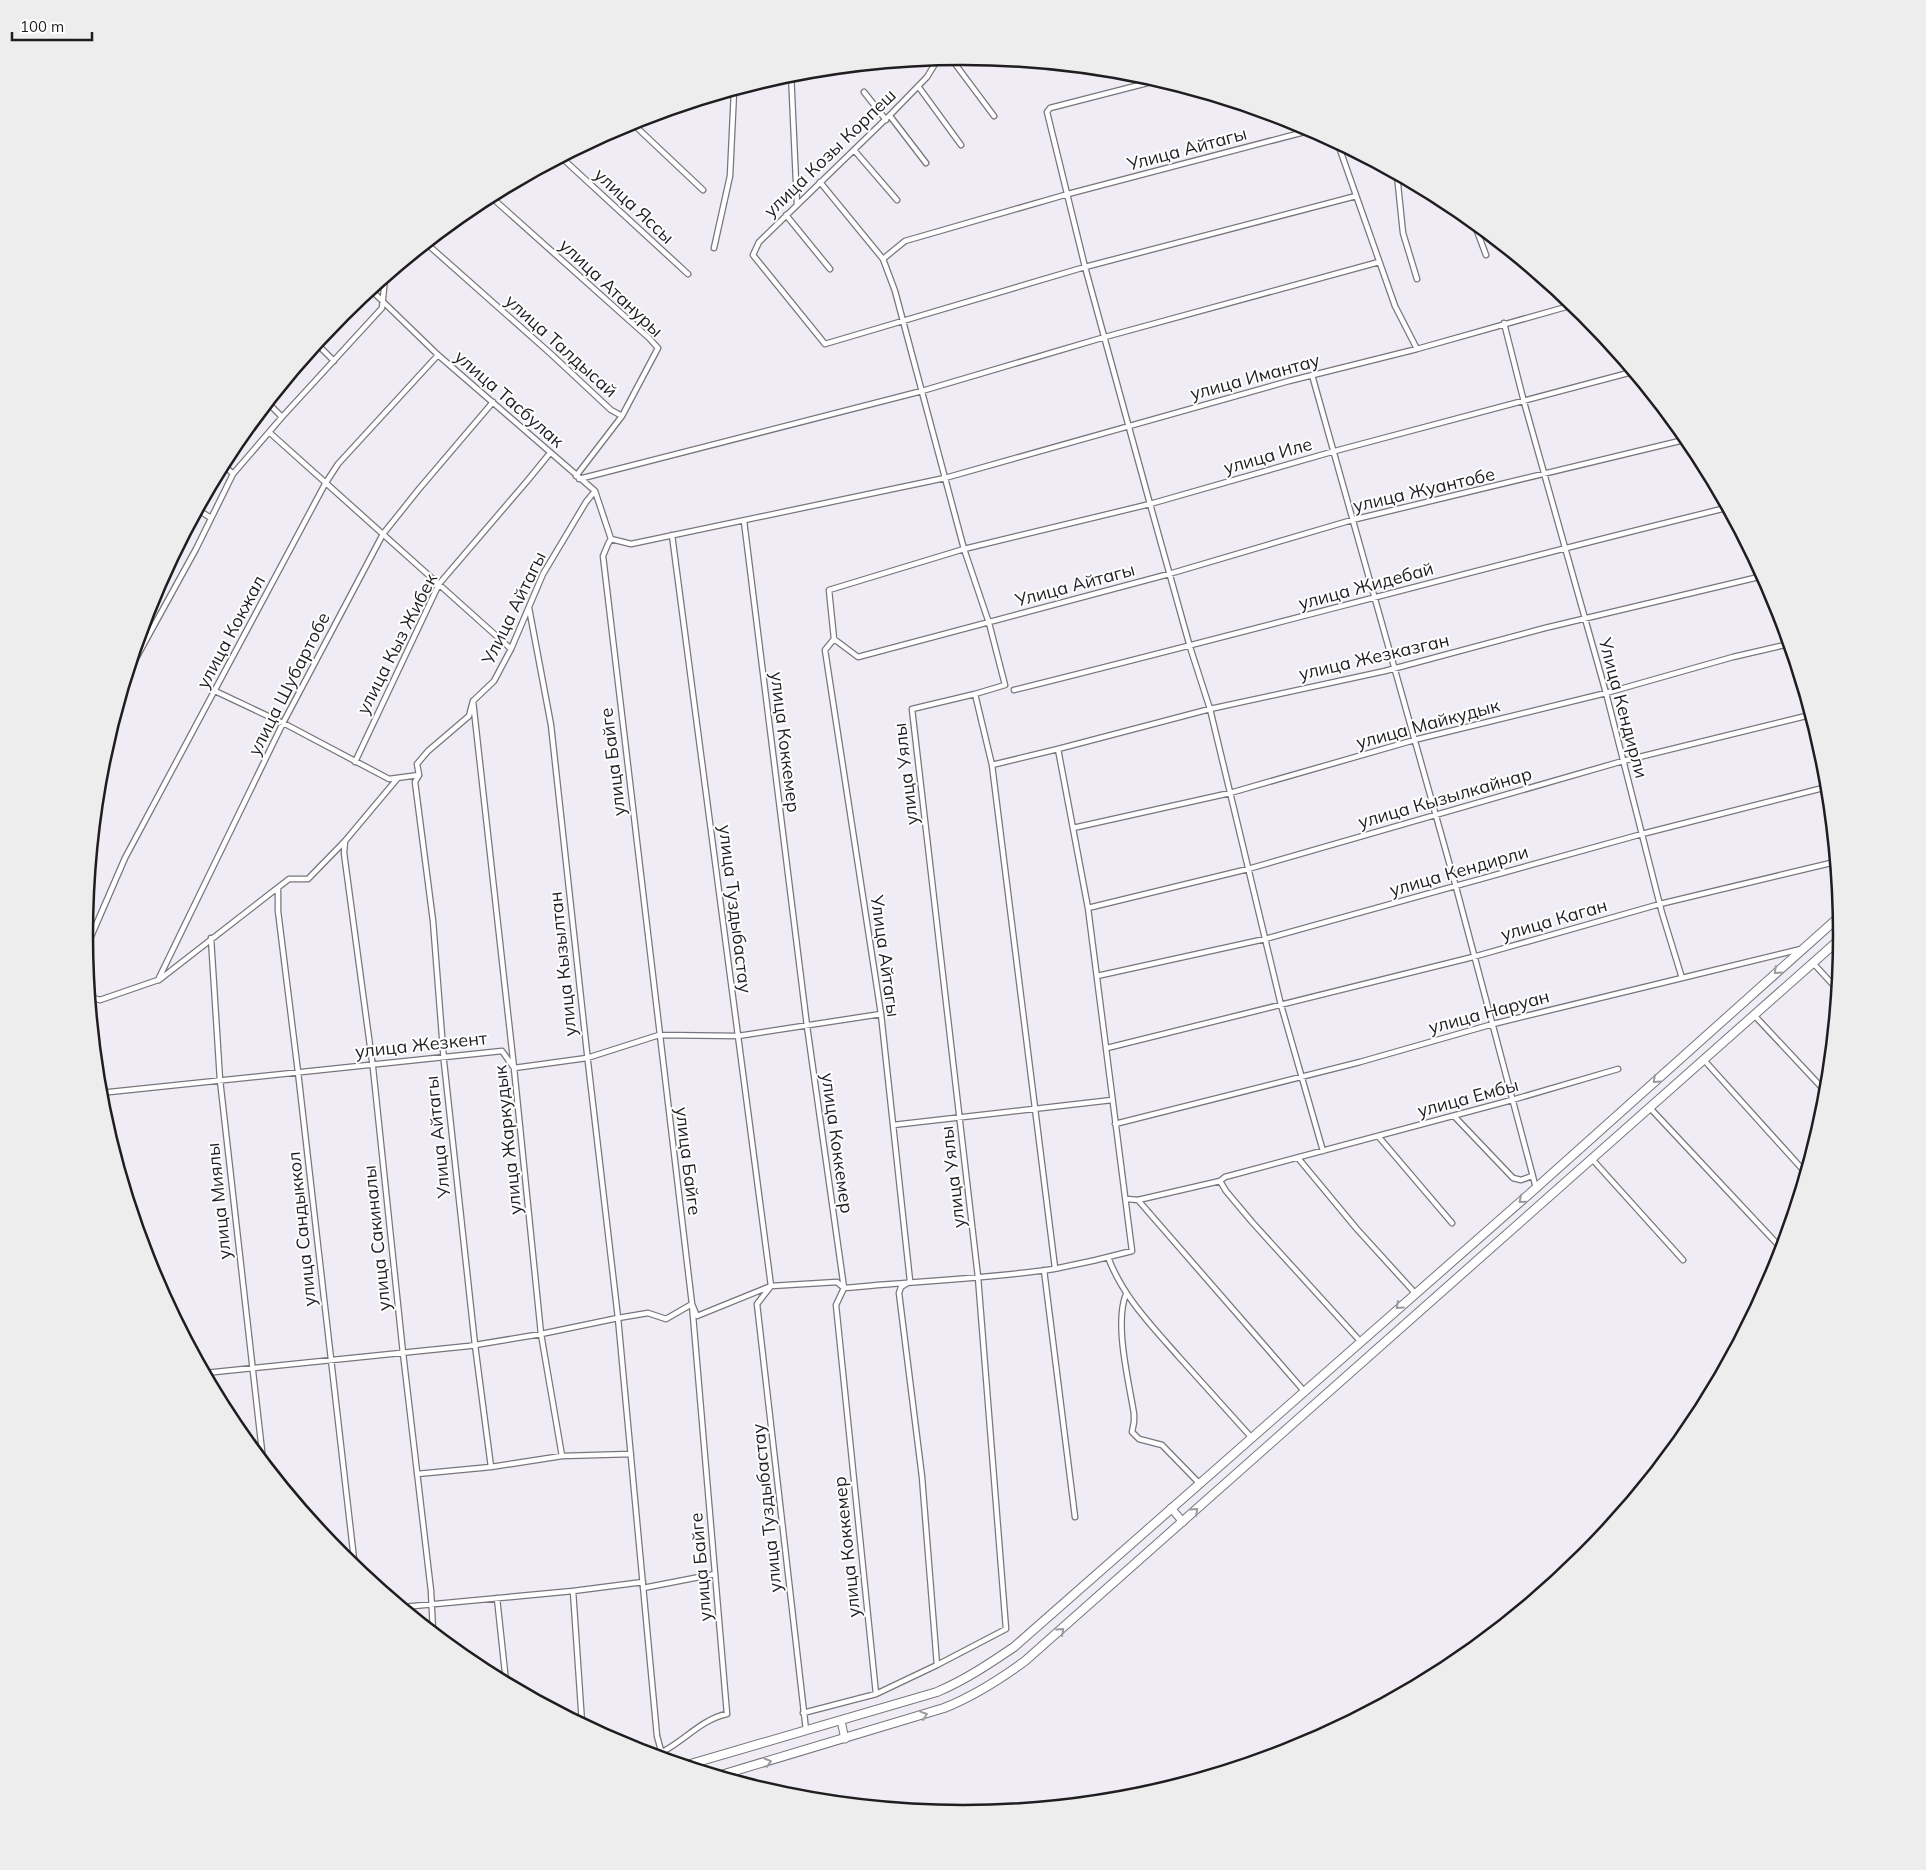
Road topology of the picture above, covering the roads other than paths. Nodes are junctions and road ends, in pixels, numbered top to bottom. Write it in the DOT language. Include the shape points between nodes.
graph roads {
  1 [pos="956,65"];
  2 [pos="934,66"];
  3 [pos="791,82"];
  4 [pos="1143,84"];
  5 [pos="918,86"];
  6 [pos="864,92"];
  7 [pos="734,96"];
  8 [pos="890,116"];
  9 [pos="994,116"];
  10 [pos="886,120"];
  11 [pos="638,128"];
  12 [pos="1300,133"];
  13 [pos="961,145"];
  14 [pos="854,150"];
  15 [pos="1341,152"];
  16 [pos="566,162"];
  17 [pos="926,163"];
  18 [pos="820,182"];
  19 [pos="1398,182"];
  20 [pos="704,190"];
  21 [pos="1068,194"];
  22 [pos="1356,196"];
  23 [pos="897,200"];
  24 [pos="496,202"];
  25 [pos="797,204"];
  26 [pos="786,215"];
  27 [pos="1478,235"];
  28 [pos="430,247"];
  29 [pos="714,248"];
  30 [pos="1486,255"];
  31 [pos="883,258"];
  32 [pos="1378,262"];
  33 [pos="1085,267"];
  34 [pos="830,269"];
  35 [pos="688,274"];
  36 [pos="1417,279"];
  37 [pos="384,286"];
  38 [pos="375,294"];
  39 [pos="382,301"];
  40 [pos="1565,307"];
  41 [pos="903,321"];
  42 [pos="1504,323"];
  43 [pos="1104,337"];
  44 [pos="321,348"];
  45 [pos="1417,349"];
  46 [pos="438,354"];
  47 [pos="334,361"];
  48 [pos="1627,373"];
  49 [pos="1312,375"];
  50 [pos="922,392"];
  51 [pos="493,402"];
  52 [pos="1524,402"];
  53 [pos="272,407"];
  54 [pos="622,416"];
  55 [pos="282,417"];
  56 [pos="1129,426"];
  57 [pos="269,432"];
  58 [pos="1679,442"];
  59 [pos="550,452"];
  60 [pos="1335,452"];
  61 [pos="229,470"];
  62 [pos="233,474"];
  63 [pos="1546,475"];
  64 [pos="578,477"];
  65 [pos="945,478"];
  66 [pos="326,484"];
  67 [pos="595,491"];
  68 [pos="1150,504"];
  69 [pos="1721,509"];
  70 [pos="203,513"];
  71 [pos="211,518"];
  72 [pos="1352,520"];
  73 [pos="744,521"];
  74 [pos="383,534"];
  75 [pos="672,535"];
  76 [pos="612,539"];
  77 [pos="1565,547"];
  78 [pos="964,549"];
  79 [pos="1169,574"];
  80 [pos="1756,578"];
  81 [pos="439,584"];
  82 [pos="1375,598"];
  83 [pos="529,608"];
  84 [pos="1585,620"];
  85 [pos="989,623"];
  86 [pos="834,639"];
  87 [pos="1783,645"];
  88 [pos="142,646"];
  89 [pos="1190,646"];
  90 [pos="511,650"];
  91 [pos="1394,668"];
  92 [pos="1014,690"];
  93 [pos="215,691"];
  94 [pos="1606,693"];
  95 [pos="976,694"];
  96 [pos="473,701"];
  97 [pos="1210,709"];
  98 [pos="1805,716"];
  99 [pos="282,723"];
  100 [pos="1414,740"];
  101 [pos="1058,749"];
  102 [pos="1623,761"];
  103 [pos="354,762"];
  104 [pos="992,765"];
  105 [pos="419,775"];
  106 [pos="397,779"];
  107 [pos="1820,789"];
  108 [pos="1230,794"];
  109 [pos="1436,815"];
  110 [pos="1073,828"];
  111 [pos="1642,834"];
  112 [pos="345,841"];
  113 [pos="1830,863"];
  114 [pos="1248,869"];
  115 [pos="1456,887"];
  116 [pos="278,888"];
  117 [pos="1660,904"];
  118 [pos="1088,908"];
  119 [pos="1833,922"];
  120 [pos="93,932"];
  121 [pos="211,938"];
  122 [pos="1265,940"];
  123 [pos="1833,946"];
  124 [pos="1803,948"];
  125 [pos="1473,957"];
  126 [pos="1813,963"];
  127 [pos="1097,976"];
  128 [pos="1682,978"];
  129 [pos="158,980"];
  130 [pos="1831,983"];
  131 [pos="96,998"];
  132 [pos="1282,1005"];
  133 [pos="881,1014"];
  134 [pos="1754,1015"];
  135 [pos="1493,1024"];
  136 [pos="807,1026"];
  137 [pos="659,1035"];
  138 [pos="738,1036"];
  139 [pos="1107,1048"];
  140 [pos="443,1057"];
  141 [pos="587,1058"];
  142 [pos="1704,1060"];
  143 [pos="372,1064"];
  144 [pos="514,1068"];
  145 [pos="1618,1069"];
  146 [pos="298,1072"];
  147 [pos="1304,1077"];
  148 [pos="220,1080"];
  149 [pos="1820,1085"];
  150 [pos="108,1092"];
  151 [pos="1112,1100"];
  152 [pos="1512,1100"];
  153 [pos="1650,1108"];
  154 [pos="1035,1109"];
  155 [pos="1618,1114"];
  156 [pos="1454,1116"];
  157 [pos="960,1119"];
  158 [pos="1116,1124"];
  159 [pos="893,1126"];
  160 [pos="1629,1126"];
  161 [pos="1378,1136"];
  162 [pos="1323,1151"];
  163 [pos="1298,1158"];
  164 [pos="1592,1159"];
  165 [pos="1801,1167"];
  166 [pos="1532,1176"];
  167 [pos="1220,1181"];
  168 [pos="1536,1188"];
  169 [pos="1127,1198"];
  170 [pos="1138,1200"];
  171 [pos="1452,1223"];
  172 [pos="1776,1243"];
  173 [pos="1108,1257"];
  174 [pos="1683,1260"];
  175 [pos="1055,1268"];
  176 [pos="1044,1270"];
  177 [pos="978,1277"];
  178 [pos="910,1281"];
  179 [pos="771,1286"];
  180 [pos="844,1288"];
  181 [pos="1414,1293"];
  182 [pos="1126,1294"];
  183 [pos="692,1304"];
  184 [pos="618,1318"];
  185 [pos="542,1334"];
  186 [pos="1360,1341"];
  187 [pos="475,1345"];
  188 [pos="403,1353"];
  189 [pos="330,1360"];
  190 [pos="252,1369"];
  191 [pos="211,1372"];
  192 [pos="1304,1391"];
  193 [pos="1251,1437"];
  194 [pos="262,1449"];
  195 [pos="631,1454"];
  196 [pos="562,1456"];
  197 [pos="491,1467"];
  198 [pos="417,1474"];
  199 [pos="1199,1483"];
  200 [pos="1171,1508"];
  201 [pos="1075,1517"];
  202 [pos="1183,1522"];
  203 [pos="353,1555"];
  204 [pos="715,1574"];
  205 [pos="643,1582"];
  206 [pos="643,1588"];
  207 [pos="573,1591"];
  208 [pos="497,1598"];
  209 [pos="431,1604"];
  210 [pos="410,1606"];
  211 [pos="433,1625"];
  212 [pos="937,1665"];
  213 [pos="505,1674"];
  214 [pos="876,1694"];
  215 [pos="804,1713"];
  216 [pos="582,1717"];
  217 [pos="841,1721"];
  218 [pos="806,1732"];
  219 [pos="845,1739"];
  220 [pos="661,1751"];
  221 [pos="665,1752"];
  222 [pos="696,1763"];
  223 [pos="731,1773"];
  1 -- 9 [label="street"];
  2 -- 5 [label="street, улица Козы Корпеш"];
  3 -- 25 [label="street"];
  4 -- 21 [label="street" via="1048,110"];
  5 -- 8 [label="street, улица Козы Корпеш"];
  5 -- 13 [label="street"];
  6 -- 10 [label="street"];
  7 -- 29 [label="street" via="730,176"];
  8 -- 10 [label="street, улица Козы Корпеш"];
  8 -- 17 [label="street"];
  10 -- 14 [label="street, улица Козы Корпеш"];
  11 -- 20 [label="street"];
  12 -- 21 [label="street, Улица Айтагы"];
  14 -- 18 [label="street, улица Козы Корпеш"];
  14 -- 23 [label="street"];
  15 -- 22 [label="street"];
  16 -- 35 [label="street, улица Яссы"];
  18 -- 25 [label="street, улица Козы Корпеш"];
  18 -- 31 [label="street"];
  19 -- 36 [label="street" via="1403,233"];
  21 -- 31 [label="street, Улица Айтагы" via="905,241"];
  21 -- 33 [label="street"];
  22 -- 32 [label="street"];
  22 -- 33 [label="street"];
  24 -- 54 [label="street, улица Атануры" via="658,348"];
  25 -- 26 [label="street, улица Козы Корпеш"];
  26 -- 34 [label="street"];
  26 -- 41 [label="street, улица Козы Корпеш" via="759,242 752,255 825,344"];
  27 -- 30 [label="street"];
  28 -- 54 [label="street, улица Талдысай" via="611,410"];
  31 -- 41 [label="street"];
  32 -- 43 [label="street"];
  32 -- 45 [label="street"];
  33 -- 41 [label="street"];
  33 -- 43 [label="street"];
  37 -- 39 [label="street"];
  38 -- 39 [label="street, улица Тасбулак"];
  39 -- 46 [label="street, улица Тасбулак"];
  39 -- 47 [label="street" via="382,308"];
  40 -- 42 [label="street, улица Имантау"];
  41 -- 50 [label="street"];
  42 -- 45 [label="street, улица Имантау"];
  42 -- 52 [label="street, Улица Кендирли"];
  43 -- 50 [label="street"];
  43 -- 56 [label="street"];
  44 -- 47 [label="street"];
  45 -- 49 [label="street, улица Имантау"];
  46 -- 51 [label="street, улица Тасбулак"];
  46 -- 66 [label="street, улица Кокжал" via="338,464"];
  47 -- 55 [label="street"];
  48 -- 52 [label="street, улица Иле"];
  49 -- 56 [label="street, улица Имантау"];
  49 -- 60 [label="street"];
  50 -- 64 [label="street"];
  50 -- 65 [label="street"];
  51 -- 59 [label="street, улица Тасбулак"];
  51 -- 74 [label="street, улица Шубартобе"];
  52 -- 60 [label="street, улица Иле"];
  52 -- 63 [label="street, Улица Кендирли"];
  53 -- 55 [label="street"];
  54 -- 64 [label="street, улица Талдысай"];
  55 -- 57 [label="street"];
  56 -- 65 [label="street, улица Имантау"];
  56 -- 68 [label="street"];
  57 -- 62 [label="street"];
  57 -- 66 [label="street"];
  58 -- 63 [label="street, улица Жуантобе"];
  59 -- 64 [label="street, улица Тасбулак"];
  59 -- 81 [label="street, улица Кыз Жибек"];
  60 -- 68 [label="street, улица Иле"];
  60 -- 72 [label="street"];
  61 -- 62 [label="street"];
  62 -- 71 [label="street"];
  63 -- 72 [label="street, улица Жуантобе"];
  63 -- 77 [label="street, Улица Кендирли"];
  64 -- 67 [label="street, улица Тасбулак"];
  65 -- 73 [label="street, улица Имантау"];
  65 -- 78 [label="street"];
  66 -- 74 [label="street"];
  66 -- 93 [label="street, улица Кокжал"];
  67 -- 76 [label="street"];
  67 -- 83 [label="street, Улица Айтагы" via="544,574"];
  68 -- 78 [label="street, улица Иле"];
  68 -- 79 [label="street"];
  69 -- 77 [label="street, улица Жидебай"];
  70 -- 71 [label="street"];
  71 -- 88 [label="street"];
  72 -- 79 [label="street, улица Жуантобе"];
  72 -- 82 [label="street"];
  73 -- 75 [label="street, улица Имантау"];
  73 -- 136 [label="street, улица Коккемер"];
  74 -- 81 [label="street"];
  74 -- 99 [label="street, улица Шубартобе"];
  75 -- 76 [label="street, улица Имантау" via="631,544"];
  75 -- 138 [label="street, улица Туздыбастау"];
  76 -- 137 [label="street, улица Байге" via="603,556"];
  77 -- 82 [label="street, улица Жидебай"];
  77 -- 84 [label="street, Улица Кендирли"];
  78 -- 85 [label="street"];
  78 -- 86 [label="street, Улица Айтагы" via="829,590"];
  79 -- 85 [label="street, Улица Айтагы"];
  79 -- 89 [label="street"];
  80 -- 84 [label="street, улица Жезказган"];
  81 -- 90 [label="street"];
  81 -- 103 [label="street, улица Кыз Жибек"];
  82 -- 89 [label="street, улица Жидебай"];
  82 -- 91 [label="street"];
  83 -- 90 [label="street, Улица Айтагы"];
  83 -- 141 [label="street, улица Кызылтан" via="551,725"];
  84 -- 91 [label="street, улица Жезказган"];
  84 -- 94 [label="street, Улица Кендирли"];
  85 -- 86 [label="street, Улица Айтагы" via="858,657"];
  85 -- 95 [label="street" via="1005,685"];
  86 -- 133 [label="street, Улица Айтагы" via="825,650"];
  87 -- 94 [label="street, улица Майкудык"];
  89 -- 92 [label="street, улица Жидебай"];
  89 -- 97 [label="street"];
  90 -- 96 [label="street, Улица Айтагы" via="494,680"];
  91 -- 97 [label="street, улица Жезказган"];
  91 -- 100 [label="street"];
  93 -- 99 [label="street"];
  93 -- 120 [label="street, улица Кокжал" via="125,858"];
  94 -- 100 [label="street, улица Майкудык"];
  94 -- 102 [label="street, Улица Кендирли"];
  95 -- 104 [label="street"];
  95 -- 157 [label="street, улица Уялы" via="912,709"];
  96 -- 105 [label="street, Улица Айтагы" via="470,716 417,764"];
  96 -- 144 [label="street, улица Жаркудык"];
  97 -- 101 [label="street, улица Жезказган"];
  97 -- 108 [label="street"];
  98 -- 102 [label="street, улица Кызылкайнар"];
  99 -- 103 [label="street"];
  99 -- 129 [label="street, улица Шубартобе"];
  100 -- 108 [label="street, улица Майкудык"];
  100 -- 109 [label="street"];
  101 -- 104 [label="street, улица Жезказган"];
  101 -- 110 [label="street"];
  102 -- 109 [label="street, улица Кызылкайнар"];
  102 -- 111 [label="street, Улица Кендирли"];
  103 -- 106 [label="street" via="389,779"];
  104 -- 154 [label="street"];
  105 -- 106 [label="street"];
  105 -- 140 [label="street, Улица Айтагы" via="416,782 433,921"];
  106 -- 112 [label="street"];
  107 -- 111 [label="street, улица Кендирли"];
  108 -- 110 [label="street, улица Майкудык"];
  108 -- 114 [label="street"];
  109 -- 114 [label="street, улица Кызылкайнар"];
  109 -- 115 [label="street"];
  110 -- 118 [label="street"];
  111 -- 115 [label="street, улица Кендирли"];
  111 -- 117 [label="street, Улица Кендирли"];
  112 -- 116 [label="street" via="308,879 289,879"];
  112 -- 143 [label="street, улица Сакиналы"];
  113 -- 117 [label="street, улица Каган"];
  114 -- 118 [label="street, улица Кызылкайнар"];
  114 -- 122 [label="street"];
  115 -- 122 [label="street, улица Кендирли"];
  115 -- 125 [label="street"];
  116 -- 121 [label="street"];
  116 -- 146 [label="street, улица Сандыккол"];
  117 -- 125 [label="street, улица Каган"];
  117 -- 128 [label="street, Улица Кендирли"];
  118 -- 127 [label="street"];
  119 -- 124 [label="main road"];
  121 -- 129 [label="street"];
  121 -- 148 [label="street, улица Миялы"];
  122 -- 127 [label="street, улица Кендирли"];
  122 -- 132 [label="street"];
  123 -- 126 [label="main road"];
  124 -- 128 [label="street"];
  124 -- 155 [label="main road, one-way"];
  125 -- 132 [label="street, улица Каган"];
  125 -- 135 [label="street"];
  126 -- 130 [label="street"];
  126 -- 134 [label="main road"];
  127 -- 139 [label="street"];
  128 -- 135 [label="street, улица Наруан"];
  129 -- 131 [label="street" via="100,1000"];
  132 -- 139 [label="street, улица Каган"];
  132 -- 147 [label="street"];
  133 -- 136 [label="street"];
  133 -- 159 [label="street, Улица Айтагы"];
  134 -- 142 [label="main road"];
  134 -- 149 [label="street"];
  135 -- 147 [label="street, улица Наруан"];
  135 -- 152 [label="street"];
  136 -- 138 [label="street"];
  136 -- 180 [label="street, улица Коккемер"];
  137 -- 138 [label="street"];
  137 -- 141 [label="street"];
  137 -- 183 [label="street, улица Байге"];
  138 -- 179 [label="street, улица Туздыбастау"];
  139 -- 151 [label="street"];
  140 -- 143 [label="street, улица Жезкент"];
  140 -- 144 [label="street, улица Жезкент" via="502,1050"];
  140 -- 187 [label="street, Улица Айтагы"];
  141 -- 144 [label="street"];
  141 -- 184 [label="street, улица Кызылтан"];
  142 -- 153 [label="main road"];
  142 -- 165 [label="street"];
  143 -- 146 [label="street, улица Жезкент"];
  143 -- 188 [label="street, улица Сакиналы"];
  144 -- 185 [label="street, улица Жаркудык"];
  145 -- 152 [label="street, улица Ембы"];
  146 -- 148 [label="street, улица Жезкент"];
  146 -- 189 [label="street, улица Сандыккол"];
  147 -- 158 [label="street, улица Наруан"];
  147 -- 162 [label="street"];
  148 -- 150 [label="street, улица Жезкент"];
  148 -- 190 [label="street, улица Миялы"];
  151 -- 154 [label="street"];
  151 -- 158 [label="street"];
  152 -- 156 [label="street, улица Ембы"];
  152 -- 166 [label="street"];
  153 -- 160 [label="main road"];
  153 -- 172 [label="street"];
  154 -- 157 [label="street"];
  154 -- 175 [label="street"];
  155 -- 160 [label="main road"];
  155 -- 168 [label="main road"];
  156 -- 161 [label="street, улица Ембы"];
  156 -- 166 [label="street" via="1513,1178 1521,1180"];
  157 -- 159 [label="street"];
  157 -- 177 [label="street, улица Уялы"];
  158 -- 169 [label="street"];
  159 -- 178 [label="street, Улица Айтагы"];
  160 -- 164 [label="main road"];
  161 -- 162 [label="street, улица Ембы"];
  161 -- 171 [label="street"];
  162 -- 163 [label="street, улица Ембы"];
  163 -- 167 [label="street, улица Ембы"];
  163 -- 181 [label="street"];
  164 -- 174 [label="street"];
  202 -- 164 [label="main road, one-way"];
  166 -- 168 [label="street"];
  167 -- 170 [label="street, улица Ембы"];
  167 -- 186 [label="street" via="1284,1258"];
  168 -- 181 [label="main road, one-way"];
  169 -- 170 [label="street"];
  169 -- 173 [label="street" via="1132,1251"];
  170 -- 192 [label="street"];
  173 -- 175 [label="street"];
  173 -- 182 [label="street"];
  175 -- 176 [label="street"];
  176 -- 177 [label="street"];
  176 -- 201 [label="street"];
  177 -- 178 [label="street"];
  177 -- 212 [label="street, улица Уялы" via="1006,1629"];
  178 -- 180 [label="street"];
  178 -- 212 [label="street" via="901,1286 899,1293 922,1477"];
  179 -- 180 [label="street" via="837,1282"];
  179 -- 183 [label="street" via="697,1316"];
  179 -- 215 [label="street, улица Туздыбастау" via="757,1304"];
  180 -- 214 [label="street, улица Коккемер" via="836,1305"];
  181 -- 186 [label="main road, one-way"];
  182 -- 193 [label="street"];
  182 -- 199 [label="street" via="1121,1315 1134,1414 1132,1432 1139,1439 1162,1445"];
  183 -- 184 [label="street" via="666,1319 648,1313"];
  183 -- 204 [label="street, улица Байге"];
  184 -- 185 [label="street"];
  184 -- 195 [label="street, улица Кызылтан"];
  185 -- 187 [label="street"];
  185 -- 196 [label="street, улица Жаркудык"];
  186 -- 192 [label="main road"];
  187 -- 188 [label="street"];
  187 -- 197 [label="street, Улица Айтагы"];
  188 -- 189 [label="street"];
  188 -- 198 [label="street, улица Сакиналы"];
  189 -- 190 [label="street"];
  189 -- 203 [label="street, улица Сандыккол"];
  190 -- 191 [label="street"];
  190 -- 194 [label="street, улица Миялы"];
  192 -- 193 [label="main road"];
  193 -- 199 [label="main road"];
  195 -- 196 [label="street"];
  195 -- 205 [label="street, улица Кызылтан"];
  196 -- 197 [label="street"];
  197 -- 198 [label="street"];
  198 -- 209 [label="street, улица Сакиналы"];
  199 -- 200 [label="main road"];
  200 -- 202 [label="main road"];
  200 -- 217 [label="main road" via="1036,1628 985,1668 937,1692"];
  219 -- 202 [label="main road, one-way" via="944,1708 995,1683 1048,1642"];
  204 -- 206 [label="street"];
  204 -- 221 [label="street, улица Байге" via="727,1714 717,1716"];
  205 -- 206 [label="street, улица Кызылтан"];
  205 -- 207 [label="street"];
  206 -- 220 [label="street, улица Кызылтан"];
  207 -- 208 [label="street"];
  207 -- 216 [label="street"];
  208 -- 209 [label="street"];
  208 -- 213 [label="street"];
  209 -- 210 [label="street"];
  209 -- 211 [label="street, улица Сакиналы"];
  212 -- 214 [label="street"];
  214 -- 215 [label="street"];
  215 -- 218 [label="street, улица Туздыбастау"];
  217 -- 218 [label="main road"];
  217 -- 219 [label="main road"];
  218 -- 222 [label="main road"];
  223 -- 219 [label="main road, one-way"];
}
